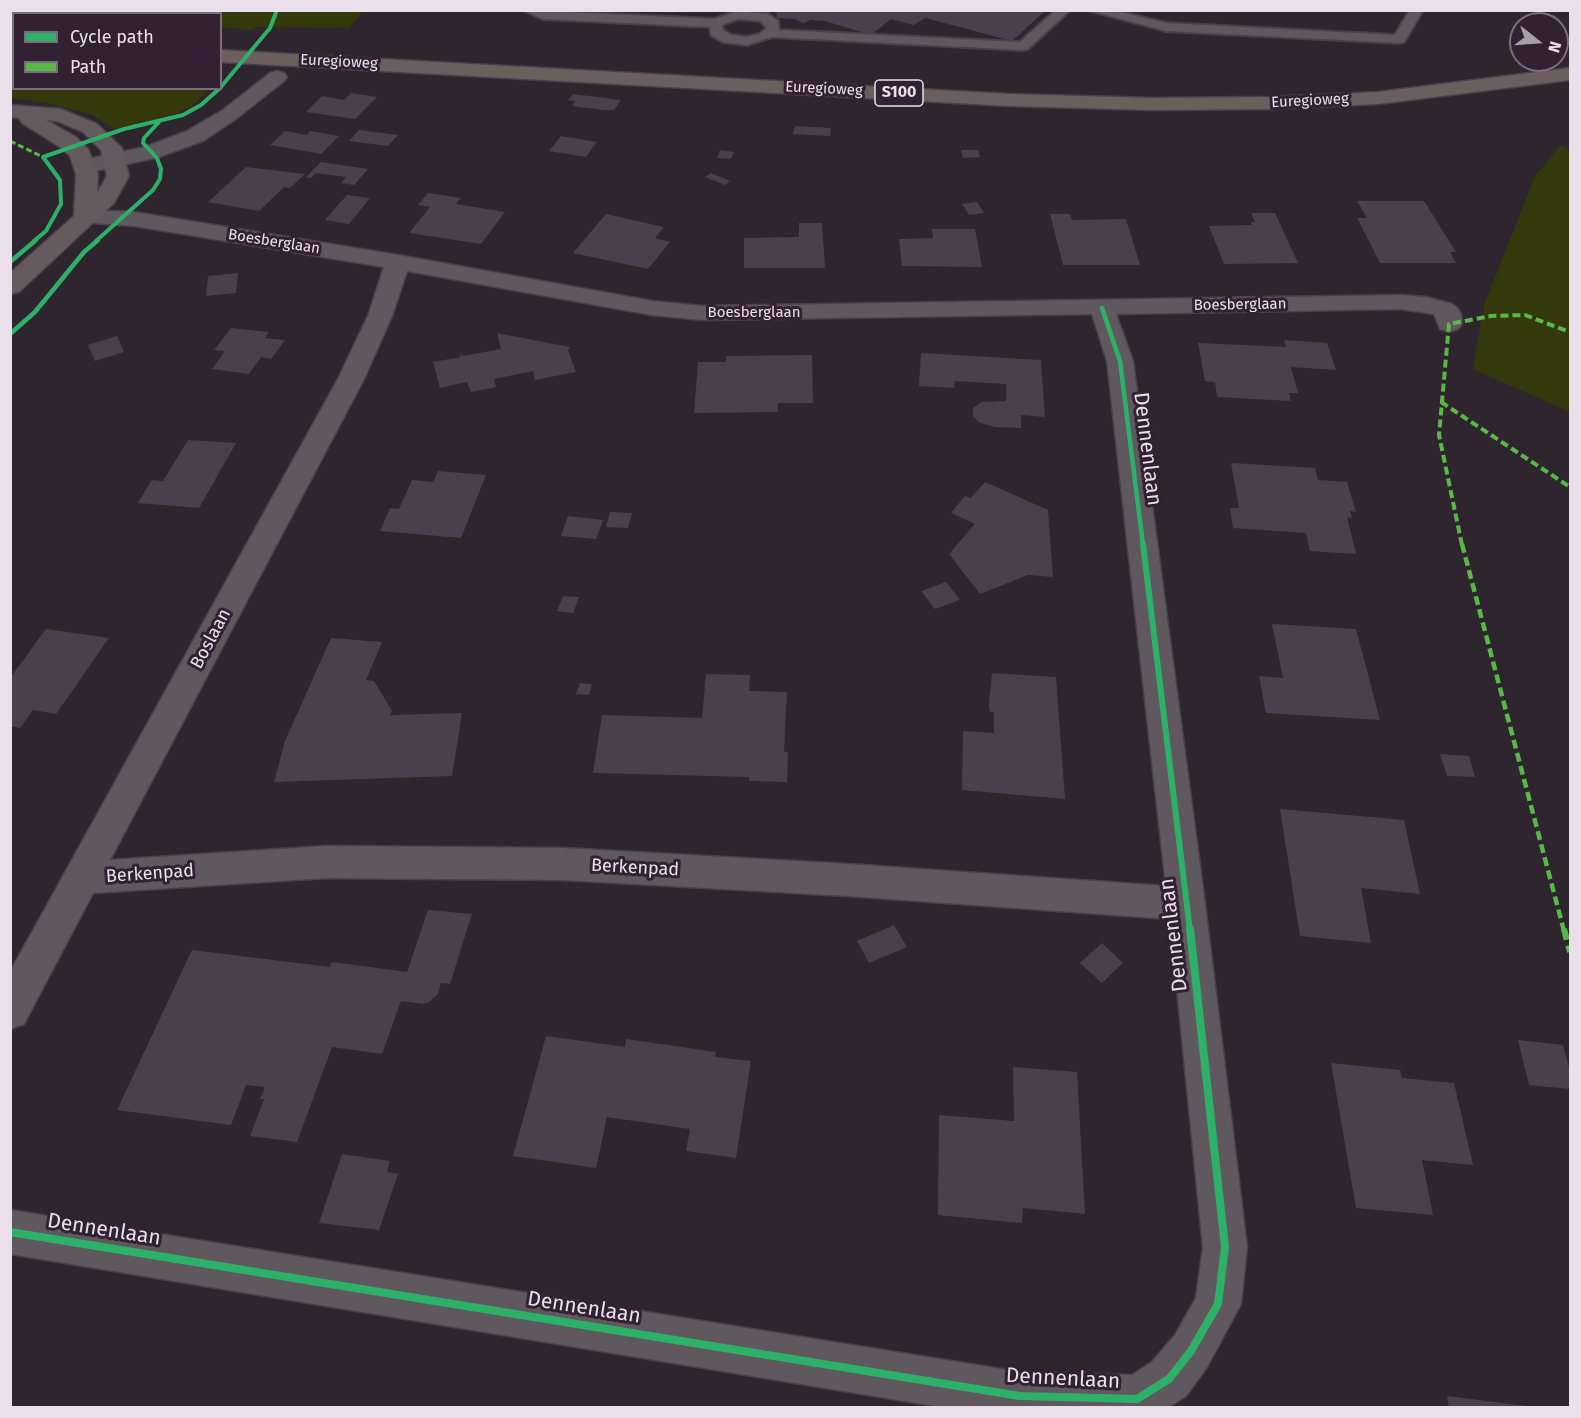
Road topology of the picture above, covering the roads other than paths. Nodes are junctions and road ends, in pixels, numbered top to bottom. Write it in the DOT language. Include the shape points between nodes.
graph roads {
  1 [pos="529,10"];
  2 [pos="1064,10"];
  3 [pos="1094,10"];
  4 [pos="1417,10"];
  5 [pos="716,23"];
  6 [pos="770,33"];
  7 [pos="240,38"];
  8 [pos="222,56"];
  9 [pos="1509,63"];
  10 [pos="1538,72"];
  11 [pos="277,77"];
  12 [pos="15,112"];
  13 [pos="115,160"];
  14 [pos="86,166"];
  15 [pos="85,217"];
  16 [pos="398,262"];
  17 [pos="10,287"];
  18 [pos="1102,308"];
  19 [pos="1449,324"];
  20 [pos="83,878"];
  21 [pos="1187,904"];
  22 [pos="10,1011"];
  23 [pos="10,1232"];
  1 -- 5 [label="lane" via="543,15"];
  2 -- 6 [label="lane" via="1023,46"];
  3 -- 4 [label="lane" via="1166,27 1400,39"];
  5 -- 6 [label="lane" via="716,32 737,40"];
  5 -- 6 [label="lane" via="737,15 756,15 773,24"];
  7 -- 9 [label="main road, Euregioweg / S100" via="1035,82 1208,86 1377,78"];
  8 -- 10 [label="main road, Euregioweg / S100" via="1141,104 1378,98 1510,83"];
  11 -- 13 [label="street" via="195,136"];
  12 -- 13 [label="street" via="78,120 102,137"];
  12 -- 14 [label="street" via="68,142"];
  13 -- 14 [label="street"];
  13 -- 15 [label="street" via="118,176 112,191"];
  14 -- 15 [label="street"];
  15 -- 16 [label="street, Boesberglaan" via="134,219"];
  15 -- 17 [label="street"];
  16 -- 18 [label="street, Boesberglaan" via="652,308 702,313"];
  16 -- 20 [label="street, Boslaan" via="380,316 351,379"];
  18 -- 19 [label="street, Boesberglaan" via="1401,302 1443,309 1449,314"];
  18 -- 21 [label="street, Dennenlaan" via="1120,361"];
  20 -- 21 [label="street, Berkenpad" via="326,862 564,864"];
  20 -- 22 [label="street, Boslaan"];
  21 -- 23 [label="street, Dennenlaan" via="1225,1247 1218,1304 1191,1351 1169,1379 1137,1399 1020,1396"];
}
